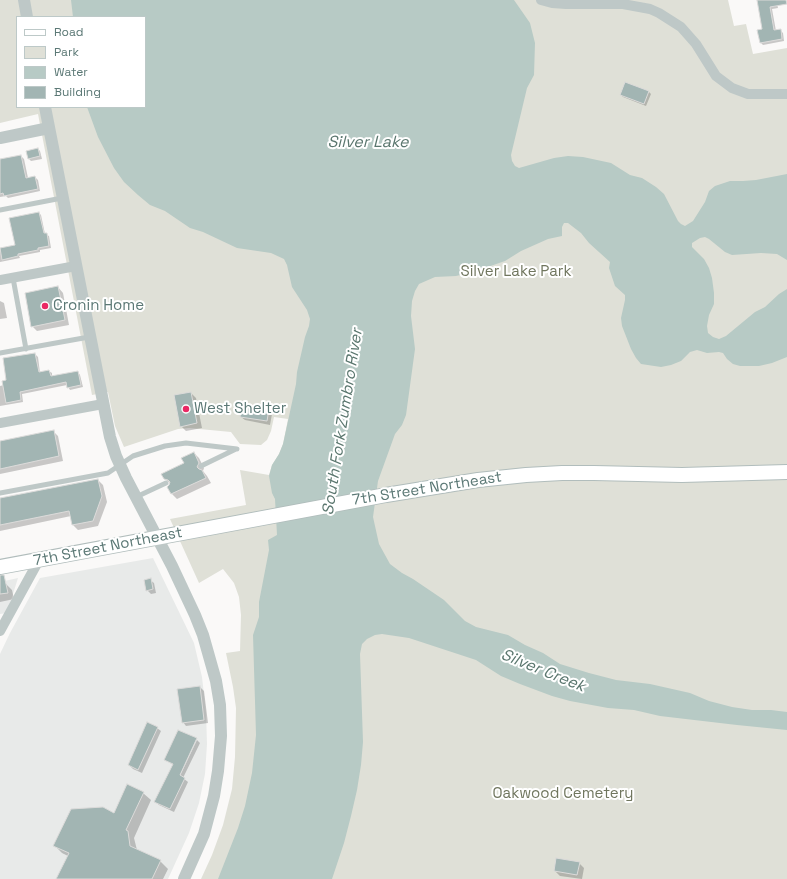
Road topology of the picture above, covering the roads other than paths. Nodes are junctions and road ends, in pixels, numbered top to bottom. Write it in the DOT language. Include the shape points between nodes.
graph roads {
  1 [pos="24,0"];
  2 [pos="540,0"];
  3 [pos="27,16"];
  4 [pos="787,94"];
  5 [pos="45,108"];
  6 [pos="49,128"];
  7 [pos="0,138"];
  8 [pos="62,198"];
  9 [pos="0,210"];
  10 [pos="76,266"];
  11 [pos="13,278"];
  12 [pos="0,280"];
  13 [pos="89,337"];
  14 [pos="26,348"];
  15 [pos="0,353"];
  16 [pos="102,404"];
  17 [pos="0,423"];
  18 [pos="120,464"];
  19 [pos="201,466"];
  20 [pos="787,472"];
  21 [pos="166,483"];
  22 [pos="0,494"];
  23 [pos="136,497"];
  24 [pos="157,538"];
  25 [pos="39,560"];
  26 [pos="0,567"];
  27 [pos="1,628"];
  28 [pos="184,879"];
  1 -- 3 [label="street"];
  2 -- 4 [label="street" via="566,4 623,4 650,9 681,27 696,44 716,76 732,88 748,94"];
  5 -- 6 [label="street"];
  6 -- 7 [label="street"];
  6 -- 8 [label="street"];
  8 -- 9 [label="lane"];
  8 -- 10 [label="street"];
  10 -- 11 [label="street"];
  10 -- 13 [label="street"];
  11 -- 12 [label="street"];
  11 -- 14 [label="lane"];
  13 -- 14 [label="lane"];
  13 -- 16 [label="street"];
  14 -- 15 [label="lane"];
  16 -- 17 [label="street"];
  16 -- 18 [label="street"];
  18 -- 19 [label="lane" via="139,453 186,443 237,449"];
  18 -- 22 [label="lane" via="108,473"];
  18 -- 23 [label="street"];
  20 -- 24 [label="main road, 7th Street Northeast" via="689,475 540,474 478,480"];
  21 -- 23 [label="lane"];
  23 -- 24 [label="street"];
  24 -- 25 [label="main road, 7th Street Northeast"];
  24 -- 28 [label="street" via="203,635 214,672 220,706 220,752 214,796 204,834"];
  25 -- 26 [label="main road, 7th Street Northeast"];
  25 -- 27 [label="street"];
}
